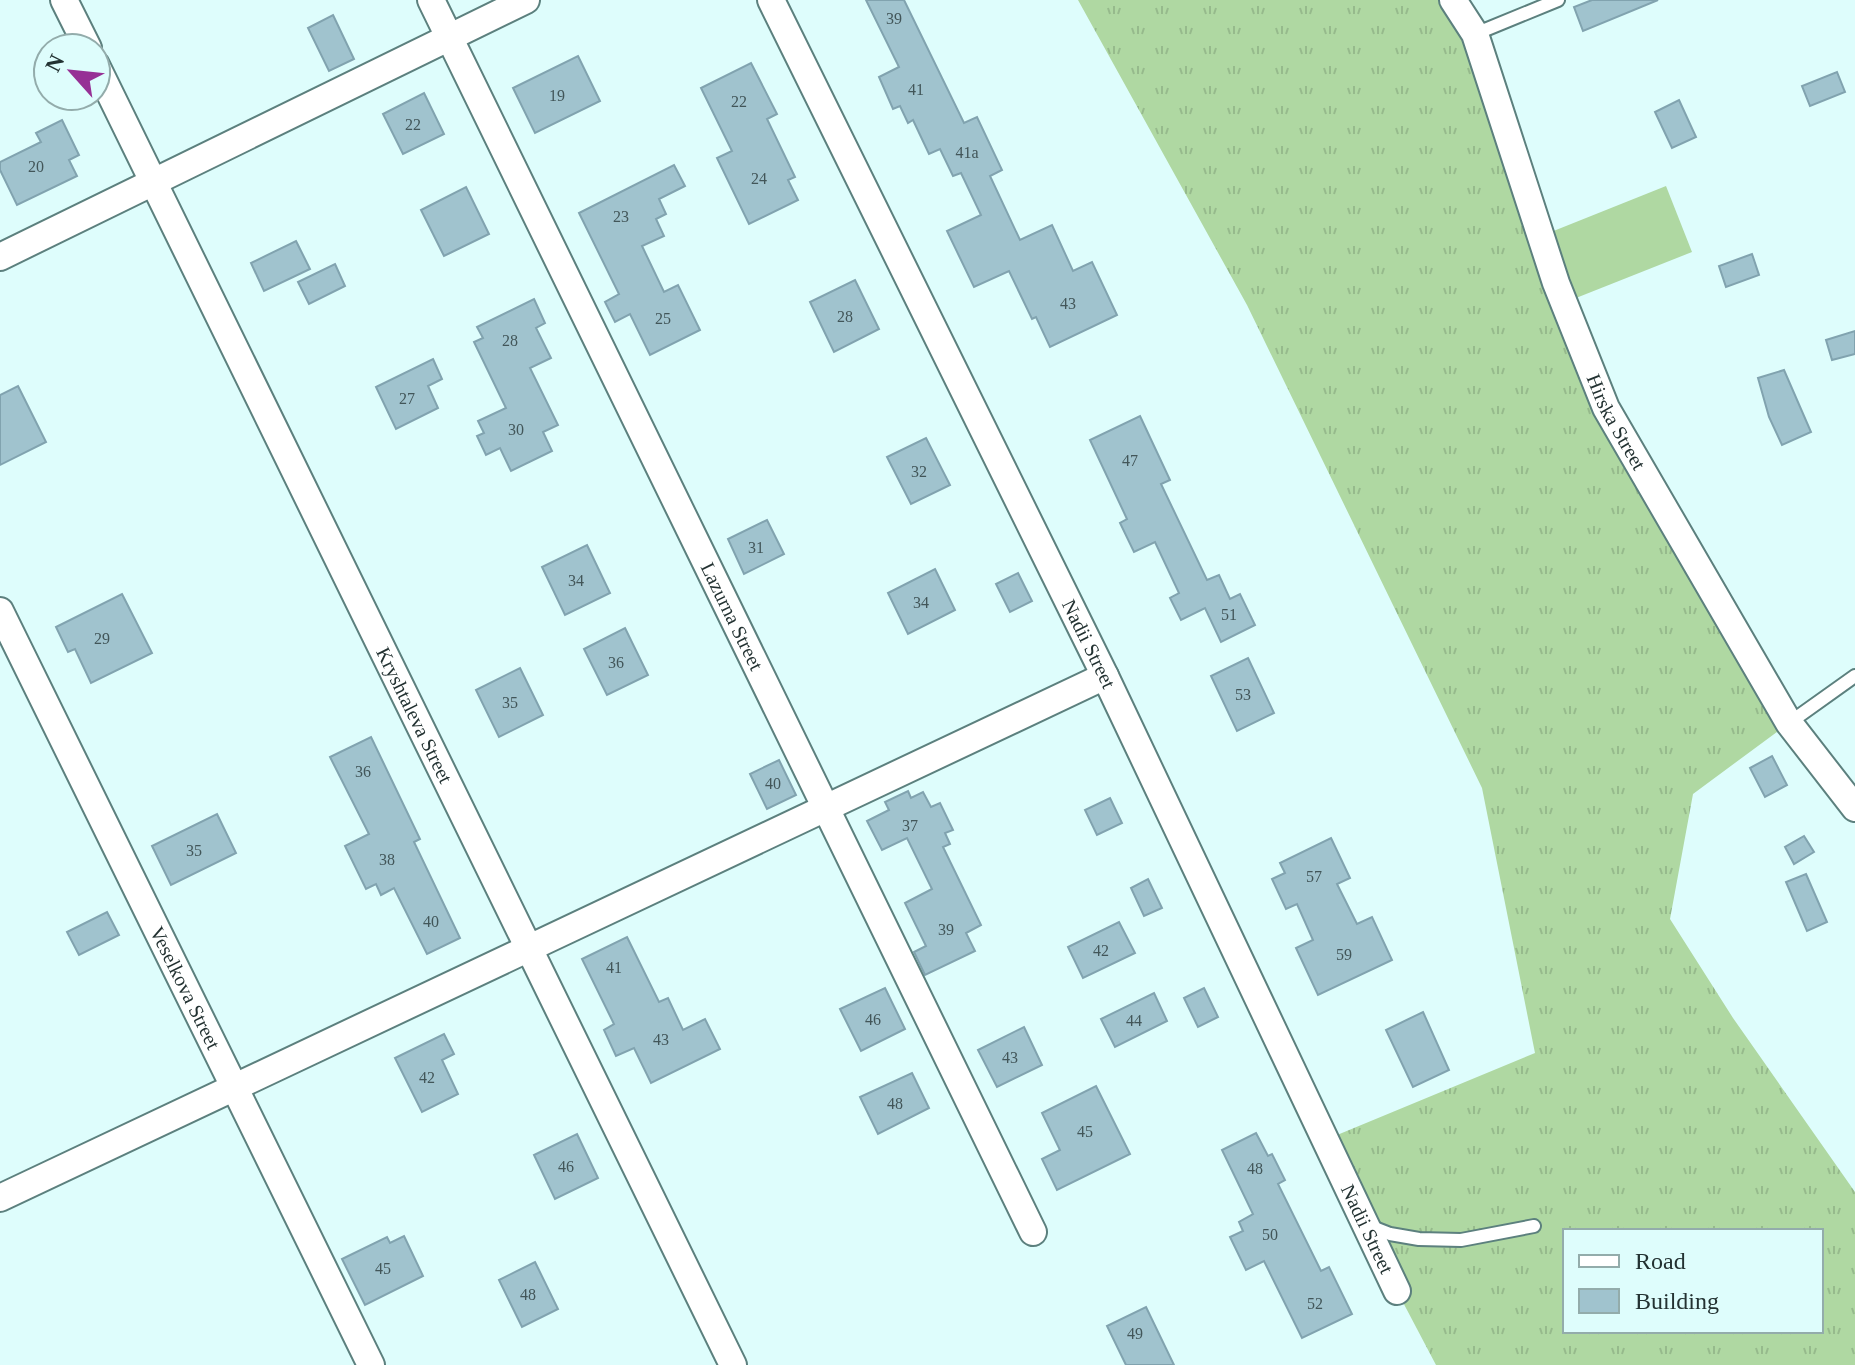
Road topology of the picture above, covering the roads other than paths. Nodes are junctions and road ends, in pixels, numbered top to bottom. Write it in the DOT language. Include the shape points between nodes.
graph roads {
  1 [pos="64,0"];
  2 [pos="431,0"];
  3 [pos="526,0"];
  4 [pos="771,0"];
  5 [pos="1453,0"];
  6 [pos="1558,0"];
  7 [pos="80,32"];
  8 [pos="1475,34"];
  9 [pos="450,37"];
  10 [pos="112,98"];
  11 [pos="153,182"];
  12 [pos="0,257"];
  13 [pos="0,611"];
  14 [pos="1105,676"];
  15 [pos="1855,676"];
  16 [pos="1789,723"];
  17 [pos="826,808"];
  18 [pos="1855,808"];
  19 [pos="529,948"];
  20 [pos="235,1088"];
  21 [pos="0,1198"];
  22 [pos="1364,1223"];
  23 [pos="1534,1226"];
  24 [pos="1033,1232"];
  25 [pos="1397,1291"];
  26 [pos="371,1365"];
  27 [pos="733,1365"];
  1 -- 7 [label="street"];
  2 -- 9 [label="street, Lazurna Street"];
  3 -- 9 [label="street"];
  4 -- 14 [label="street, Nadii Street"];
  5 -- 8 [label="street, Hirska Street"];
  6 -- 8 [label="lane"];
  8 -- 16 [label="street, Hirska Street" via="1556,283 1606,408"];
  9 -- 11 [label="street"];
  9 -- 17 [label="street, Lazurna Street"];
  10 -- 11 [label="street, Kryshtaleva Street"];
  11 -- 12 [label="street"];
  11 -- 19 [label="street, Kryshtaleva Street"];
  13 -- 20 [label="street, Veselkova Street"];
  14 -- 17 [label="street"];
  14 -- 22 [label="street, Nadii Street"];
  15 -- 16 [label="lane"];
  16 -- 18 [label="street, Hirska Street"];
  17 -- 19 [label="street"];
  17 -- 24 [label="street, Lazurna Street"];
  19 -- 20 [label="street"];
  19 -- 27 [label="street, Kryshtaleva Street"];
  20 -- 21 [label="street"];
  20 -- 26 [label="street, Veselkova Street"];
  22 -- 23 [label="lane" via="1390,1234 1461,1240"];
  22 -- 25 [label="street, Nadii Street"];
}
